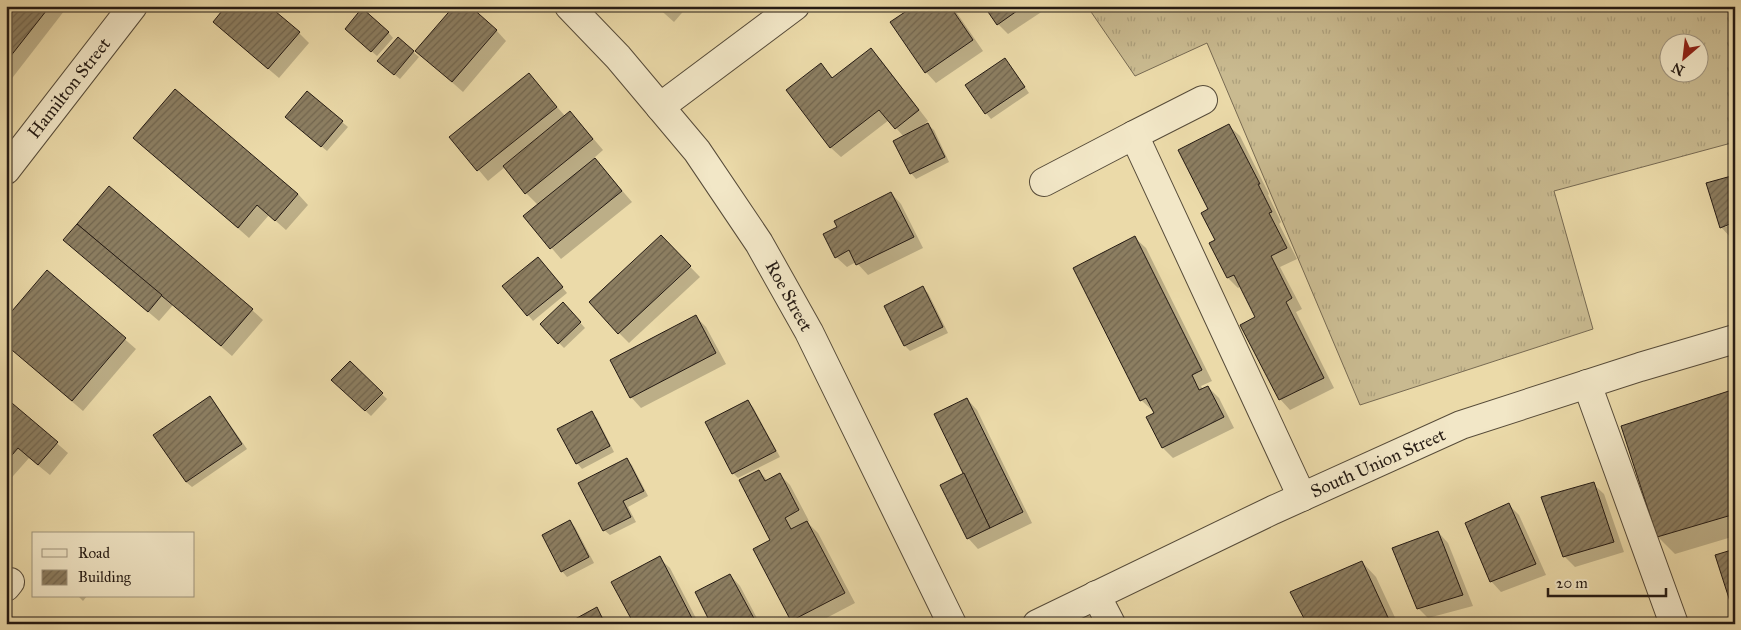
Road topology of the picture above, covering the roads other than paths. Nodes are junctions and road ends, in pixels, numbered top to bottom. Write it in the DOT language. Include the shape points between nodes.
graph roads {
  1 [pos="133,6"];
  2 [pos="569,6"];
  3 [pos="795,6"];
  4 [pos="1203,100"];
  5 [pos="660,108"];
  6 [pos="1134,135"];
  7 [pos="6,170"];
  8 [pos="1044,182"];
  9 [pos="1735,339"];
  10 [pos="1588,384"];
  11 [pos="1302,497"];
  12 [pos="1096,595"];
  13 [pos="952,624"];
  14 [pos="1037,624"];
  15 [pos="1111,624"];
  16 [pos="1674,624"];
  1 -- 7 [label="street, Hamilton Street"];
  2 -- 5 [label="street, Roe Street" via="618,57"];
  3 -- 5 [label="street"];
  4 -- 6 [label="street"];
  5 -- 13 [label="street, Roe Street" via="697,151 760,244 809,332"];
  6 -- 8 [label="street"];
  6 -- 11 [label="street"];
  9 -- 10 [label="street, South Union Street"];
  10 -- 11 [label="street, South Union Street" via="1461,425"];
  10 -- 16 [label="street"];
  11 -- 12 [label="street, South Union Street"];
  12 -- 14 [label="street, South Union Street"];
  12 -- 15 [label="street"];
}
